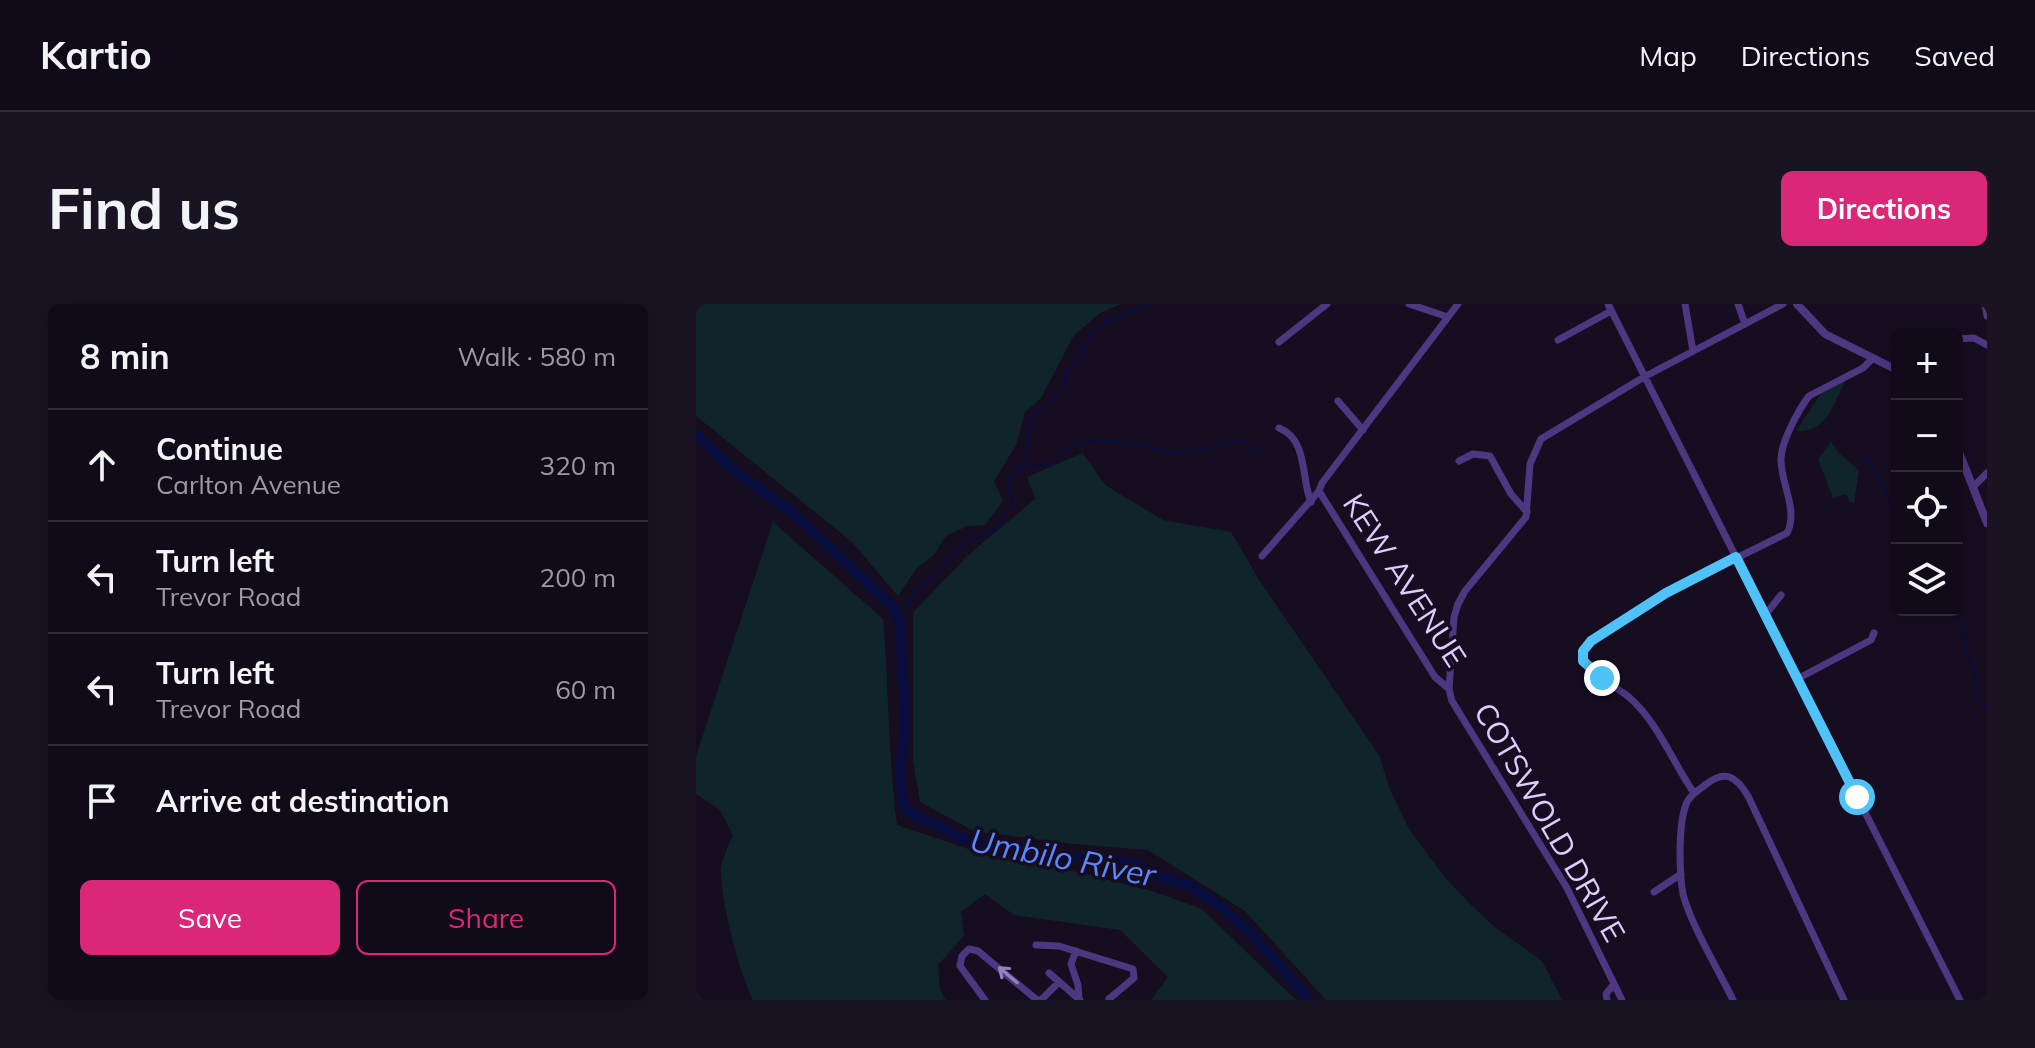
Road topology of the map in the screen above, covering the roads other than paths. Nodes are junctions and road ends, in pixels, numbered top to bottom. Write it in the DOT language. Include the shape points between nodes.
graph roads {
  1 [pos="1327,304"];
  2 [pos="1409,304"];
  3 [pos="1458,304"];
  4 [pos="1685,304"];
  5 [pos="1738,304"];
  6 [pos="1798,304"];
  7 [pos="1985,304"];
  8 [pos="1782,305"];
  9 [pos="1610,308"];
  10 [pos="1987,316"];
  11 [pos="1448,317"];
  12 [pos="1745,324"];
  13 [pos="1963,339"];
  14 [pos="1558,340"];
  15 [pos="1279,342"];
  16 [pos="1987,345"];
  17 [pos="1693,351"];
  18 [pos="1873,358"];
  19 [pos="1891,367"];
  20 [pos="1644,377"];
  21 [pos="1338,401"];
  22 [pos="1279,428"];
  23 [pos="1363,430"];
  24 [pos="1459,461"];
  25 [pos="1963,465"];
  26 [pos="1987,473"];
  27 [pos="1973,487"];
  28 [pos="1319,491"];
  29 [pos="1311,502"];
  30 [pos="1527,512"];
  31 [pos="1987,523"];
  32 [pos="1262,556"];
  33 [pos="1736,557"];
  34 [pos="1781,595"];
  35 [pos="1766,614"];
  36 [pos="1874,633"];
  37 [pos="1799,678"];
  38 [pos="1449,689"];
  39 [pos="1694,793"];
  40 [pos="1681,874"];
  41 [pos="1654,892"];
  42 [pos="1036,945"];
  43 [pos="1076,951"];
  44 [pos="1049,973"];
  45 [pos="1059,982"];
  46 [pos="1614,984"];
  47 [pos="1109,999"];
  48 [pos="985,1000"];
  49 [pos="1039,1000"];
  50 [pos="1079,1000"];
  51 [pos="1607,1000"];
  52 [pos="1622,1000"];
  53 [pos="1733,1000"];
  54 [pos="1844,1000"];
  55 [pos="1960,1000"];
  1 -- 15 [label="street"];
  2 -- 11 [label="street"];
  3 -- 11 [label="street, KEW AVENUE"];
  4 -- 17 [label="street"];
  5 -- 12 [label="street"];
  6 -- 8 [label="street"];
  6 -- 18 [label="street" via="1825,334"];
  7 -- 10 [label="street"];
  8 -- 12 [label="street"];
  9 -- 14 [label="street"];
  9 -- 20 [label="street"];
  11 -- 23 [label="street, KEW AVENUE"];
  12 -- 17 [label="street"];
  13 -- 16 [label="street"];
  17 -- 20 [label="street"];
  18 -- 19 [label="street"];
  18 -- 33 [label="street" via="1803,403 1780,460 1790,527 1778,539"];
  20 -- 30 [label="street" via="1541,439 1530,464"];
  20 -- 33 [label="street"];
  21 -- 23 [label="street"];
  22 -- 29 [label="street" via="1298,448"];
  23 -- 28 [label="street, KEW AVENUE"];
  24 -- 30 [label="street" via="1473,454 1490,456"];
  25 -- 27 [label="street"];
  26 -- 27 [label="street"];
  27 -- 31 [label="street"];
  28 -- 29 [label="street"];
  28 -- 38 [label="street, KEW AVENUE" via="1435,677"];
  29 -- 32 [label="street"];
  30 -- 38 [label="street, COTSWOLD DRIVE" via="1458,604"];
  33 -- 35 [label="street"];
  33 -- 39 [label="street" via="1666,593 1583,651 1587,667 1641,708"];
  34 -- 35 [label="street"];
  35 -- 37 [label="street"];
  36 -- 37 [label="street" via="1866,643"];
  37 -- 55 [label="street"];
  38 -- 46 [label="street, COTSWOLD DRIVE" via="1462,719 1567,888"];
  39 -- 40 [label="street" via="1685,810"];
  39 -- 54 [label="street" via="1723,775 1741,784"];
  40 -- 41 [label="street"];
  40 -- 53 [label="street" via="1687,906"];
  42 -- 43 [label="street"];
  43 -- 47 [label="street" via="1133,969 1134,978"];
  43 -- 50 [label="street" via="1071,964"];
  44 -- 45 [label="street"];
  45 -- 49 [label="street"];
  45 -- 50 [label="street"];
  46 -- 51 [label="street"];
  46 -- 52 [label="street, COTSWOLD DRIVE"];
  49 -- 48 [label="street, one-way" via="978,951 966,950 961,970"];
}
